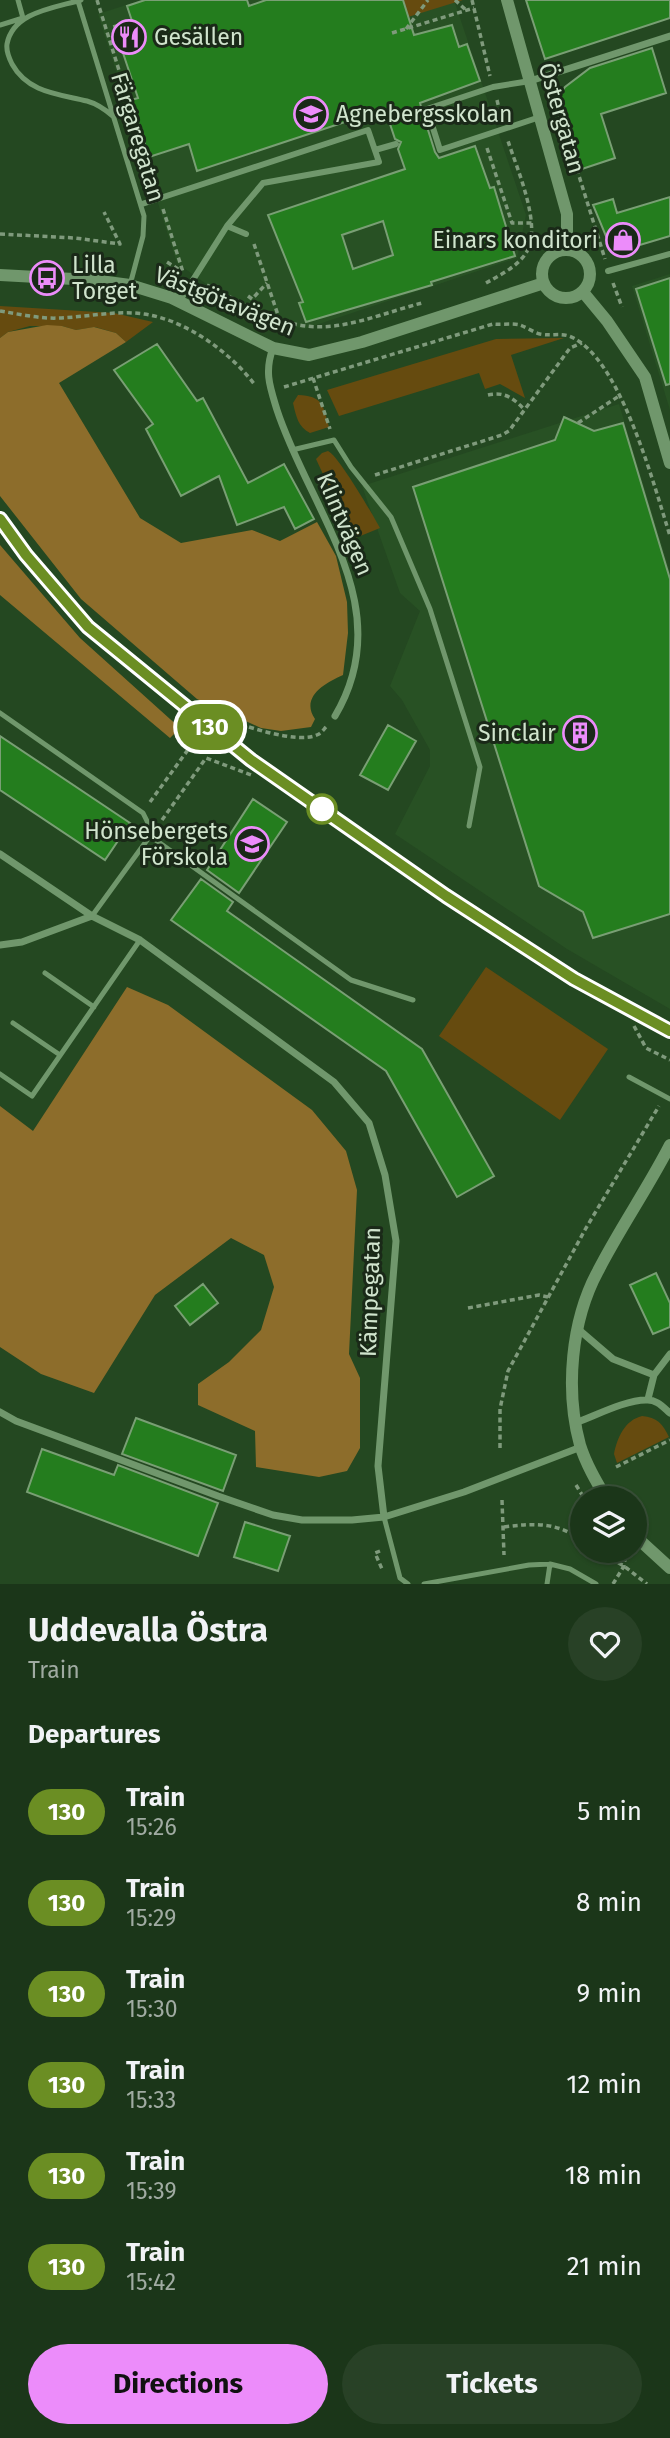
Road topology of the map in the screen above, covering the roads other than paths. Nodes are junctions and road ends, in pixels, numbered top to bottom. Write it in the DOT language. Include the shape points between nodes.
graph roads {
  1 [pos="18,0"];
  2 [pos="79,0"];
  3 [pos="507,0"];
  4 [pos="23,18"];
  5 [pos="0,25"];
  6 [pos="670,36"];
  7 [pos="530,81"];
  8 [pos="115,117"];
  9 [pos="540,117"];
  10 [pos="396,144"];
  11 [pos="375,150"];
  12 [pos="259,166"];
  13 [pos="263,183"];
  14 [pos="142,204"];
  15 [pos="228,226"];
  16 [pos="246,234"];
  17 [pos="567,249"];
  18 [pos="670,254"];
  19 [pos="608,271"];
  20 [pos="0,275"];
  21 [pos="544,283"];
  22 [pos="130,285"];
  23 [pos="583,292"];
  24 [pos="179,302"];
  25 [pos="273,348"];
  26 [pos="292,450"];
  27 [pos="670,463"];
  28 [pos="0,713"];
  29 [pos="335,716"];
  30 [pos="469,826"];
  31 [pos="150,836"];
  32 [pos="0,854"];
  33 [pos="92,916"];
  34 [pos="140,940"];
  35 [pos="0,945"];
  36 [pos="45,973"];
  37 [pos="413,1000"];
  38 [pos="94,1007"];
  39 [pos="13,1023"];
  40 [pos="60,1055"];
  41 [pos="0,1074"];
  42 [pos="629,1077"];
  43 [pos="667,1097"];
  44 [pos="670,1145"];
  45 [pos="578,1329"];
  46 [pos="670,1354"];
  47 [pos="654,1374"];
  48 [pos="648,1399"];
  49 [pos="0,1412"];
  50 [pos="670,1413"];
  51 [pos="575,1423"];
  52 [pos="581,1447"];
  53 [pos="600,1486"];
  54 [pos="384,1517"];
  55 [pos="647,1547"];
  56 [pos="550,1564"];
  57 [pos="670,1568"];
  58 [pos="408,1584"];
  59 [pos="424,1584"];
  60 [pos="547,1584"];
  61 [pos="595,1584"];
  1 -- 4 [label="lane"];
  2 -- 4 [label="lane"];
  2 -- 8 [label="lane, Färgaregatan"];
  3 -- 7 [label="street, Östergatan"];
  4 -- 5 [label="lane"];
  4 -- 8 [label="lane" via="8,38 7,50 16,70 45,92 89,101"];
  6 -- 7 [label="street"];
  7 -- 9 [label="street, Östergatan"];
  7 -- 9 [label="street" via="493,87 427,109 432,131 440,150"];
  8 -- 14 [label="lane, Färgaregatan"];
  9 -- 17 [label="street, Östergatan" via="567,214"];
  10 -- 11 [label="street"];
  11 -- 12 [label="street" via="368,130"];
  11 -- 13 [label="street" via="379,162"];
  12 -- 13 [label="street"];
  12 -- 14 [label="street"];
  13 -- 15 [label="street"];
  14 -- 22 [label="lane, Färgaregatan" via="144,236"];
  15 -- 16 [label="street"];
  15 -- 24 [label="street"];
  17 -- 21 [label="street" via="546,260"];
  17 -- 23 [label="street" via="583,255 590,270"];
  18 -- 19 [label="street"];
  20 -- 22 [label="street, Västgötavägen"];
  21 -- 23 [label="street" via="561,298"];
  21 -- 25 [label="street, Västgötavägen" via="309,355"];
  22 -- 24 [label="street, Västgötavägen"];
  23 -- 27 [label="street" via="645,377"];
  24 -- 25 [label="street, Västgötavägen"];
  25 -- 26 [label="street, Klintvägen" via="267,364 271,390"];
  26 -- 29 [label="street, Klintvägen" via="341,553 355,607 355,672"];
  26 -- 30 [label="lane" via="334,440 387,511 403,541 430,608 480,767"];
  28 -- 31 [label="lane" via="143,813"];
  31 -- 33 [label="lane"];
  31 -- 37 [label="lane" via="351,980"];
  32 -- 33 [label="street, Kämpegatan"];
  33 -- 34 [label="street, Kämpegatan"];
  33 -- 35 [label="street" via="22,942"];
  34 -- 38 [label="lane"];
  34 -- 54 [label="street, Kämpegatan" via="334,1082 369,1123 385,1175 396,1241 378,1466"];
  36 -- 38 [label="lane"];
  38 -- 40 [label="lane"];
  39 -- 40 [label="lane"];
  40 -- 41 [label="lane" via="32,1096"];
  42 -- 43 [label="lane"];
  44 -- 45 [label="street" via="597,1273"];
  45 -- 47 [label="street" via="613,1359"];
  45 -- 51 [label="street"];
  46 -- 47 [label="street"];
  47 -- 48 [label="street"];
  48 -- 50 [label="street"];
  48 -- 51 [label="street"];
  49 -- 54 [label="street" via="273,1515 331,1521"];
  51 -- 52 [label="street"];
  52 -- 53 [label="street"];
  52 -- 54 [label="street"];
  54 -- 58 [label="lane, Kämpegatan" via="400,1578"];
  55 -- 57 [label="street"];
  56 -- 59 [label="lane"];
  56 -- 60 [label="lane"];
  56 -- 61 [label="lane" via="570,1569"];
}
